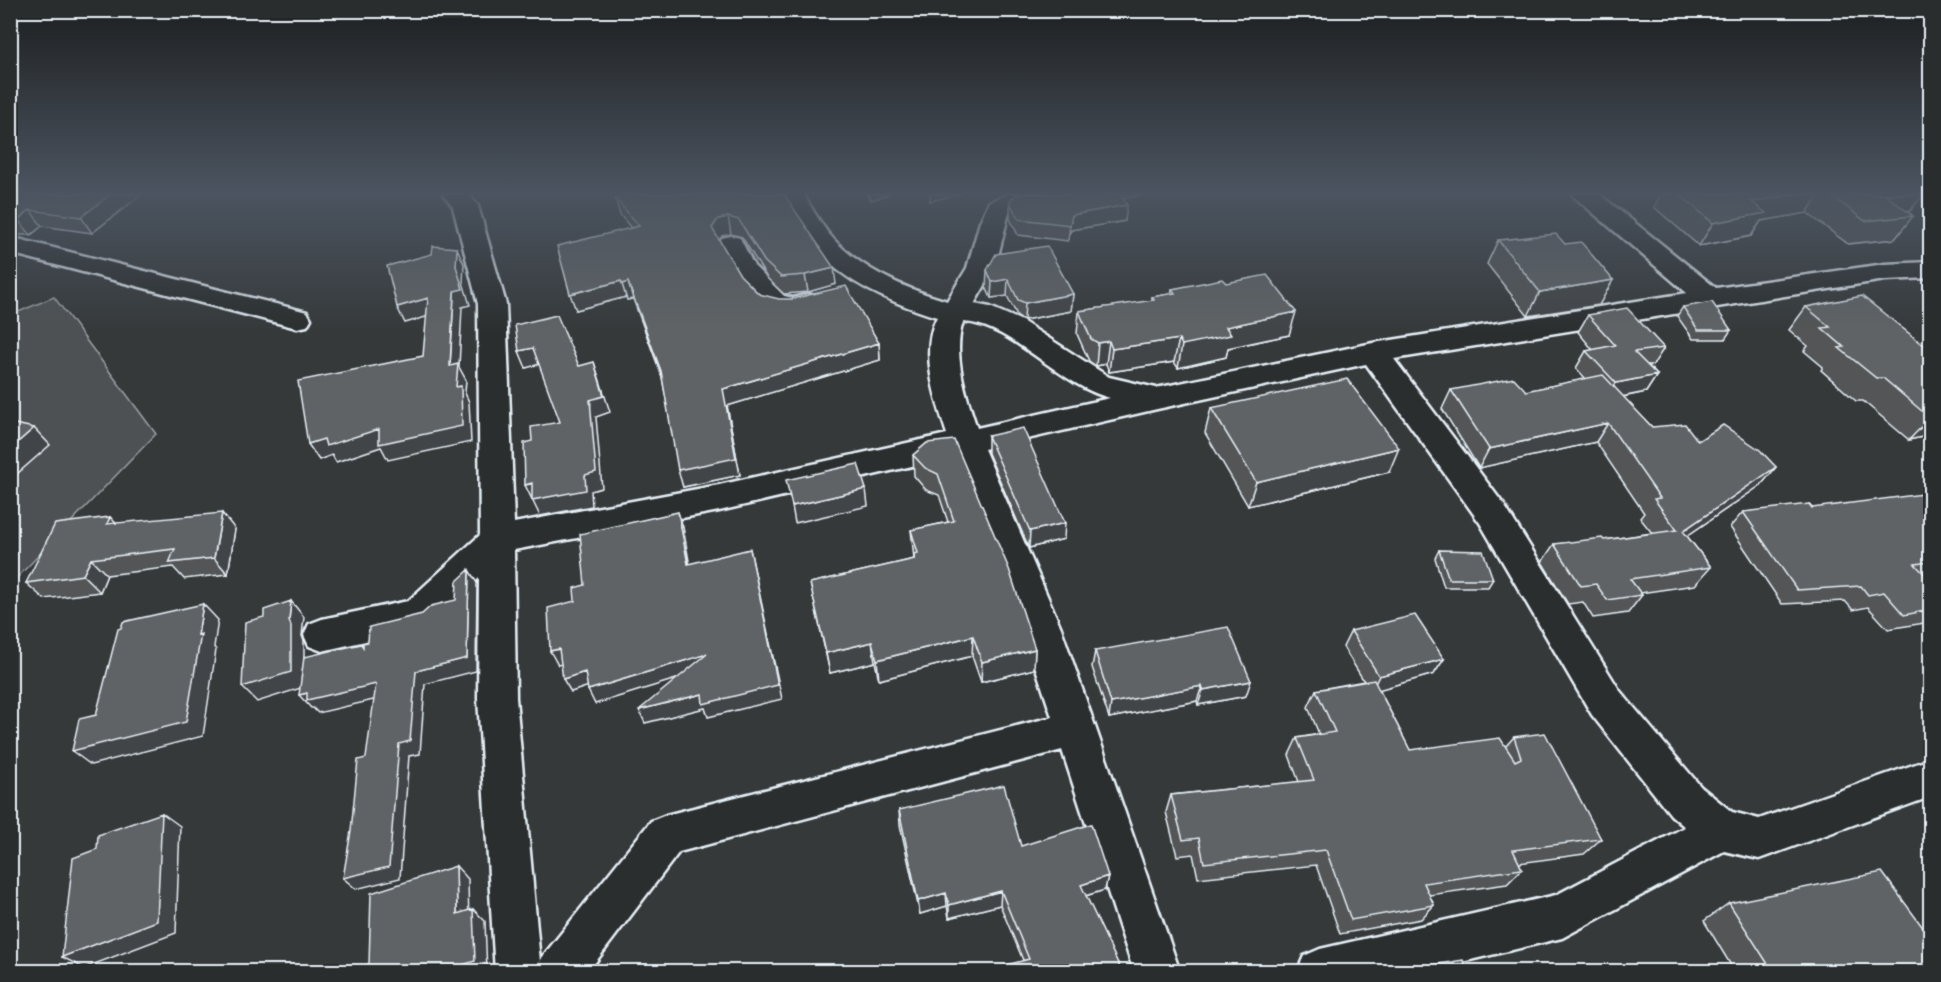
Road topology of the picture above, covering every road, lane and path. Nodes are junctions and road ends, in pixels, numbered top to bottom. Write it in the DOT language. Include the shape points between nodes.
graph roads {
  1 [pos="474,240"];
  2 [pos="820,240"];
  3 [pos="987,240"];
  4 [pos="1639,240"];
  5 [pos="731,244"];
  6 [pos="10,245"];
  7 [pos="1930,270"];
  8 [pos="878,285"];
  9 [pos="1710,298"];
  10 [pos="952,312"];
  11 [pos="297,320"];
  12 [pos="1373,353"];
  13 [pos="1157,398"];
  14 [pos="966,442"];
  15 [pos="497,540"];
  16 [pos="322,635"];
  17 [pos="1075,729"];
  18 [pos="1930,778"];
  19 [pos="1721,831"];
  20 [pos="518,972"];
  21 [pos="559,972"];
  22 [pos="1157,972"];
  23 [pos="1320,972"];
  1 -- 15 [label="street" via="492,304"];
  2 -- 8 [label="street"];
  3 -- 10 [label="street" via="980,270"];
  4 -- 9 [label="street"];
  5 -- 8 [label="street" via="742,269 775,303 792,307"];
  6 -- 11 [label="street"];
  7 -- 9 [label="street" via="1885,272"];
  8 -- 10 [label="street"];
  9 -- 12 [label="street"];
  10 -- 13 [label="street" via="980,313 1012,328 1100,385"];
  10 -- 14 [label="street" via="944,341 948,381"];
  12 -- 13 [label="street"];
  12 -- 19 [label="street" via="1492,514 1606,703 1686,801"];
  13 -- 14 [label="street"];
  14 -- 15 [label="street" via="624,518"];
  14 -- 17 [label="street" via="1021,571"];
  15 -- 16 [label="street" via="418,614"];
  15 -- 20 [label="street" via="497,698"];
  17 -- 21 [label="street" via="666,835"];
  17 -- 22 [label="street"];
  18 -- 19 [label="street" via="1759,839"];
  19 -- 23 [label="street" via="1562,916"];
}
